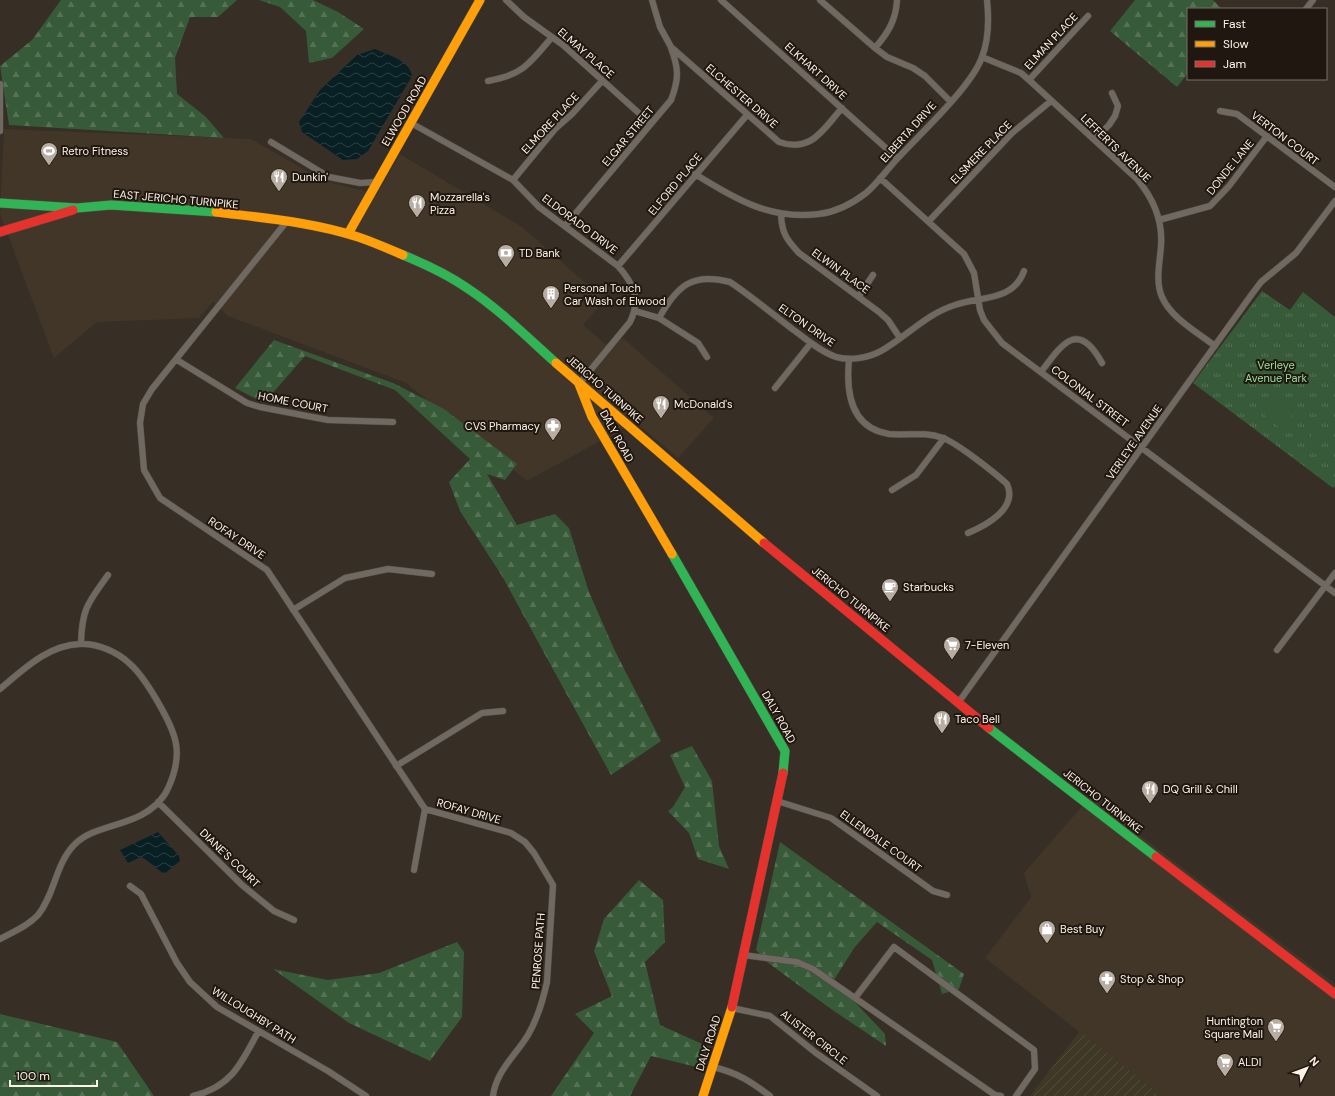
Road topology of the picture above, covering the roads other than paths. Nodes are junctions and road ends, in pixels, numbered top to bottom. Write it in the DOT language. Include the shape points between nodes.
graph roads {
  1 [pos="480,0"];
  2 [pos="506,0"];
  3 [pos="652,0"];
  4 [pos="721,0"];
  5 [pos="820,0"];
  6 [pos="897,0"];
  7 [pos="987,0"];
  8 [pos="1313,0"];
  9 [pos="1307,8"];
  10 [pos="1088,16"];
  11 [pos="552,37"];
  12 [pos="671,47"];
  13 [pos="874,48"];
  14 [pos="982,57"];
  15 [pos="488,80"];
  16 [pos="1029,80"];
  17 [pos="602,81"];
  18 [pos="0,84"];
  19 [pos="1112,94"];
  20 [pos="950,101"];
  21 [pos="1051,101"];
  22 [pos="842,108"];
  23 [pos="1220,111"];
  24 [pos="747,115"];
  25 [pos="0,119"];
  26 [pos="411,122"];
  27 [pos="651,124"];
  28 [pos="0,132"];
  29 [pos="1267,136"];
  30 [pos="1095,139"];
  31 [pos="271,142"];
  32 [pos="897,158"];
  33 [pos="696,174"];
  34 [pos="880,178"];
  35 [pos="513,180"];
  36 [pos="378,182"];
  37 [pos="1335,188"];
  38 [pos="1335,201"];
  39 [pos="0,203"];
  40 [pos="77,208"];
  41 [pos="781,215"];
  42 [pos="1160,220"];
  43 [pos="929,221"];
  44 [pos="287,222"];
  45 [pos="565,226"];
  46 [pos="0,232"];
  47 [pos="348,234"];
  48 [pos="618,266"];
  49 [pos="1024,271"];
  50 [pos="873,275"];
  51 [pos="858,296"];
  52 [pos="979,301"];
  53 [pos="635,311"];
  54 [pos="659,318"];
  55 [pos="900,338"];
  56 [pos="811,343"];
  57 [pos="1215,346"];
  58 [pos="708,357"];
  59 [pos="177,360"];
  60 [pos="849,360"];
  61 [pos="1102,363"];
  62 [pos="1041,372"];
  63 [pos="580,384"];
  64 [pos="775,388"];
  65 [pos="393,422"];
  66 [pos="944,438"];
  67 [pos="1143,448"];
  68 [pos="892,490"];
  69 [pos="968,533"];
  70 [pos="1335,573"];
  71 [pos="432,574"];
  72 [pos="108,576"];
  73 [pos="1325,586"];
  74 [pos="1335,593"];
  75 [pos="293,610"];
  76 [pos="81,643"];
  77 [pos="1277,650"];
  78 [pos="0,688"];
  79 [pos="958,703"];
  80 [pos="502,711"];
  81 [pos="396,766"];
  82 [pos="777,801"];
  83 [pos="158,802"];
  84 [pos="425,809"];
  85 [pos="511,833"];
  86 [pos="414,870"];
  87 [pos="130,886"];
  88 [pos="947,895"];
  89 [pos="294,920"];
  90 [pos="0,939"];
  91 [pos="743,955"];
  92 [pos="1335,994"];
  93 [pos="855,998"];
  94 [pos="732,1008"];
  95 [pos="258,1032"];
  96 [pos="713,1067"];
  97 [pos="193,1096"];
  98 [pos="366,1096"];
  99 [pos="493,1096"];
  100 [pos="704,1096"];
  101 [pos="770,1096"];
  102 [pos="877,1096"];
  103 [pos="1001,1096"];
  104 [pos="1017,1096"];
  1 -- 26 [label="main road, ELWOOD ROAD"];
  2 -- 11 [label="street, ELMAY PLACE"];
  3 -- 12 [label="street, ELCHESTER DRIVE" via="660,27"];
  4 -- 22 [label="street, ELKHART DRIVE"];
  5 -- 13 [label="street"];
  6 -- 13 [label="street" via="892,26"];
  7 -- 14 [label="street, ELBERTA DRIVE" via="988,24"];
  8 -- 9 [label="street"];
  10 -- 16 [label="street, ELMAN PLACE"];
  11 -- 15 [label="street" via="519,72 505,78"];
  11 -- 17 [label="street, ELMAY PLACE"];
  12 -- 24 [label="street, ELCHESTER DRIVE"];
  12 -- 27 [label="street, ELGAR STREET" via="678,73 675,88 671,100"];
  13 -- 20 [label="street" via="925,76"];
  14 -- 16 [label="street, LEFFERTS AVENUE" via="1021,73"];
  14 -- 20 [label="street, ELBERTA DRIVE" via="976,70"];
  16 -- 21 [label="street, LEFFERTS AVENUE"];
  17 -- 27 [label="street, ELMAY PLACE"];
  17 -- 35 [label="street, ELMORE PLACE" via="555,129"];
  18 -- 25 [label="street"];
  19 -- 30 [label="street" via="1118,106 1115,116"];
  20 -- 32 [label="street, ELBERTA DRIVE"];
  21 -- 30 [label="street, LEFFERTS AVENUE"];
  21 -- 43 [label="street, ELSMERE PLACE" via="1012,133"];
  22 -- 24 [label="street, ELCHESTER DRIVE" via="813,140 790,145 779,142"];
  22 -- 32 [label="street, ELKHART DRIVE"];
  23 -- 29 [label="street, VERTON COURT" via="1237,114"];
  24 -- 33 [label="street, ELFORD PLACE"];
  25 -- 28 [label="street"];
  26 -- 35 [label="street, ELDORADO DRIVE"];
  26 -- 36 [label="main road, ELWOOD ROAD"];
  27 -- 45 [label="street, ELGAR STREET"];
  29 -- 37 [label="street, VERTON COURT"];
  29 -- 42 [label="street, DONDE LANE" via="1229,186 1210,206"];
  30 -- 42 [label="street, LEFFERTS AVENUE" via="1148,191"];
  31 -- 36 [label="street" via="329,178 360,183"];
  32 -- 34 [label="street, ELBERTA DRIVE"];
  33 -- 41 [label="street" via="737,199"];
  33 -- 48 [label="street, ELFORD PLACE"];
  34 -- 41 [label="street, ELBERTA DRIVE" via="866,192 836,210 820,214"];
  34 -- 43 [label="street, COLONIAL STREET"];
  35 -- 45 [label="street, ELDORADO DRIVE" via="539,207"];
  36 -- 47 [label="main road, ELWOOD ROAD"];
  38 -- 57 [label="street, VERLEYE AVENUE" via="1296,253 1261,282"];
  39 -- 40 [label="main road, EAST JERICHO TURNPIKE"];
  40 -- 44 [label="main road, EAST JERICHO TURNPIKE" via="111,205 204,211"];
  40 -- 46 [label="main road"];
  41 -- 51 [label="street, ELWIN PLACE" via="781,229 799,253"];
  42 -- 57 [label="street, LEFFERTS AVENUE" via="1159,286 1162,297 1177,316"];
  43 -- 52 [label="street, COLONIAL STREET" via="954,243 971,264"];
  44 -- 47 [label="main road, EAST JERICHO TURNPIKE"];
  44 -- 59 [label="street, ROFAY DRIVE"];
  45 -- 48 [label="street, ELDORADO DRIVE"];
  47 -- 63 [label="main road, JERICHO TURNPIKE" via="401,253 466,287"];
  48 -- 53 [label="street, ELDORADO DRIVE" via="634,290"];
  49 -- 52 [label="street" via="1021,282 1014,289"];
  50 -- 51 [label="street"];
  51 -- 55 [label="street, ELWIN PLACE" via="888,320"];
  52 -- 55 [label="street" via="957,304 941,310"];
  52 -- 62 [label="street, COLONIAL STREET" via="984,320 998,339"];
  53 -- 54 [label="street"];
  53 -- 63 [label="street" via="630,322"];
  54 -- 56 [label="street, ELTON DRIVE" via="681,287 704,278 717,279 736,286"];
  54 -- 58 [label="street" via="698,343"];
  55 -- 60 [label="street" via="879,352"];
  56 -- 60 [label="street, ELTON DRIVE" via="836,357"];
  56 -- 64 [label="street"];
  57 -- 67 [label="street, VERLEYE AVENUE"];
  59 -- 65 [label="street, HOME COURT" via="247,403 260,407 328,420"];
  59 -- 75 [label="street, ROFAY DRIVE" via="152,389 143,404 140,423 144,470 160,498 267,570"];
  60 -- 66 [label="street" via="847,375 851,402 864,422 888,434 922,433"];
  61 -- 62 [label="street" via="1094,349 1084,340 1074,339 1064,343"];
  62 -- 67 [label="street, COLONIAL STREET"];
  63 -- 79 [label="main road, JERICHO TURNPIKE" via="744,527"];
  63 -- 82 [label="main road, DALY ROAD" via="592,417 785,751 786,765"];
  66 -- 68 [label="street" via="916,476"];
  66 -- 69 [label="street" via="1000,477 1008,484 1010,491 1010,500 997,516 984,526"];
  67 -- 73 [label="street, COLONIAL STREET"];
  67 -- 79 [label="street, VERLEYE AVENUE"];
  70 -- 73 [label="street"];
  71 -- 75 [label="street" via="388,568 345,578"];
  72 -- 76 [label="street" via="83,615"];
  73 -- 74 [label="street, COLONIAL STREET"];
  73 -- 77 [label="street"];
  75 -- 81 [label="street, ROFAY DRIVE"];
  76 -- 78 [label="street" via="50,651"];
  76 -- 83 [label="street" via="115,653 130,664 169,721 177,755 172,778 165,794"];
  79 -- 92 [label="main road, JERICHO TURNPIKE"];
  80 -- 81 [label="street" via="482,713"];
  81 -- 84 [label="street, ROFAY DRIVE"];
  82 -- 88 [label="street, ELLENDALE COURT" via="831,818 933,891"];
  82 -- 91 [label="main road, DALY ROAD"];
  83 -- 89 [label="street, DIANE'S COURT" via="253,896 274,911"];
  83 -- 90 [label="street" via="138,817 94,833 75,844 60,865 45,905 38,916"];
  84 -- 85 [label="street, ROFAY DRIVE"];
  84 -- 86 [label="street"];
  85 -- 99 [label="street, PENROSE PATH" via="525,842 534,853 552,885 547,982 539,1013 528,1035 500,1073"];
  87 -- 95 [label="street, WILLOUGHBY PATH" via="141,894 176,963 190,982 217,1007"];
  91 -- 93 [label="street" via="797,962 814,969"];
  91 -- 94 [label="main road, DALY ROAD"];
  93 -- 103 [label="street" via="995,1095"];
  93 -- 104 [label="street" via="894,947 1034,1050 1035,1069"];
  94 -- 96 [label="main road, DALY ROAD"];
  94 -- 102 [label="street, ALISTER CIRCLE" via="770,1016 816,1053"];
  95 -- 97 [label="street" via="237,1070 225,1083"];
  95 -- 98 [label="street, WILLOUGHBY PATH" via="328,1071"];
  96 -- 100 [label="main road, DALY ROAD"];
  96 -- 101 [label="street" via="734,1072"];
}
